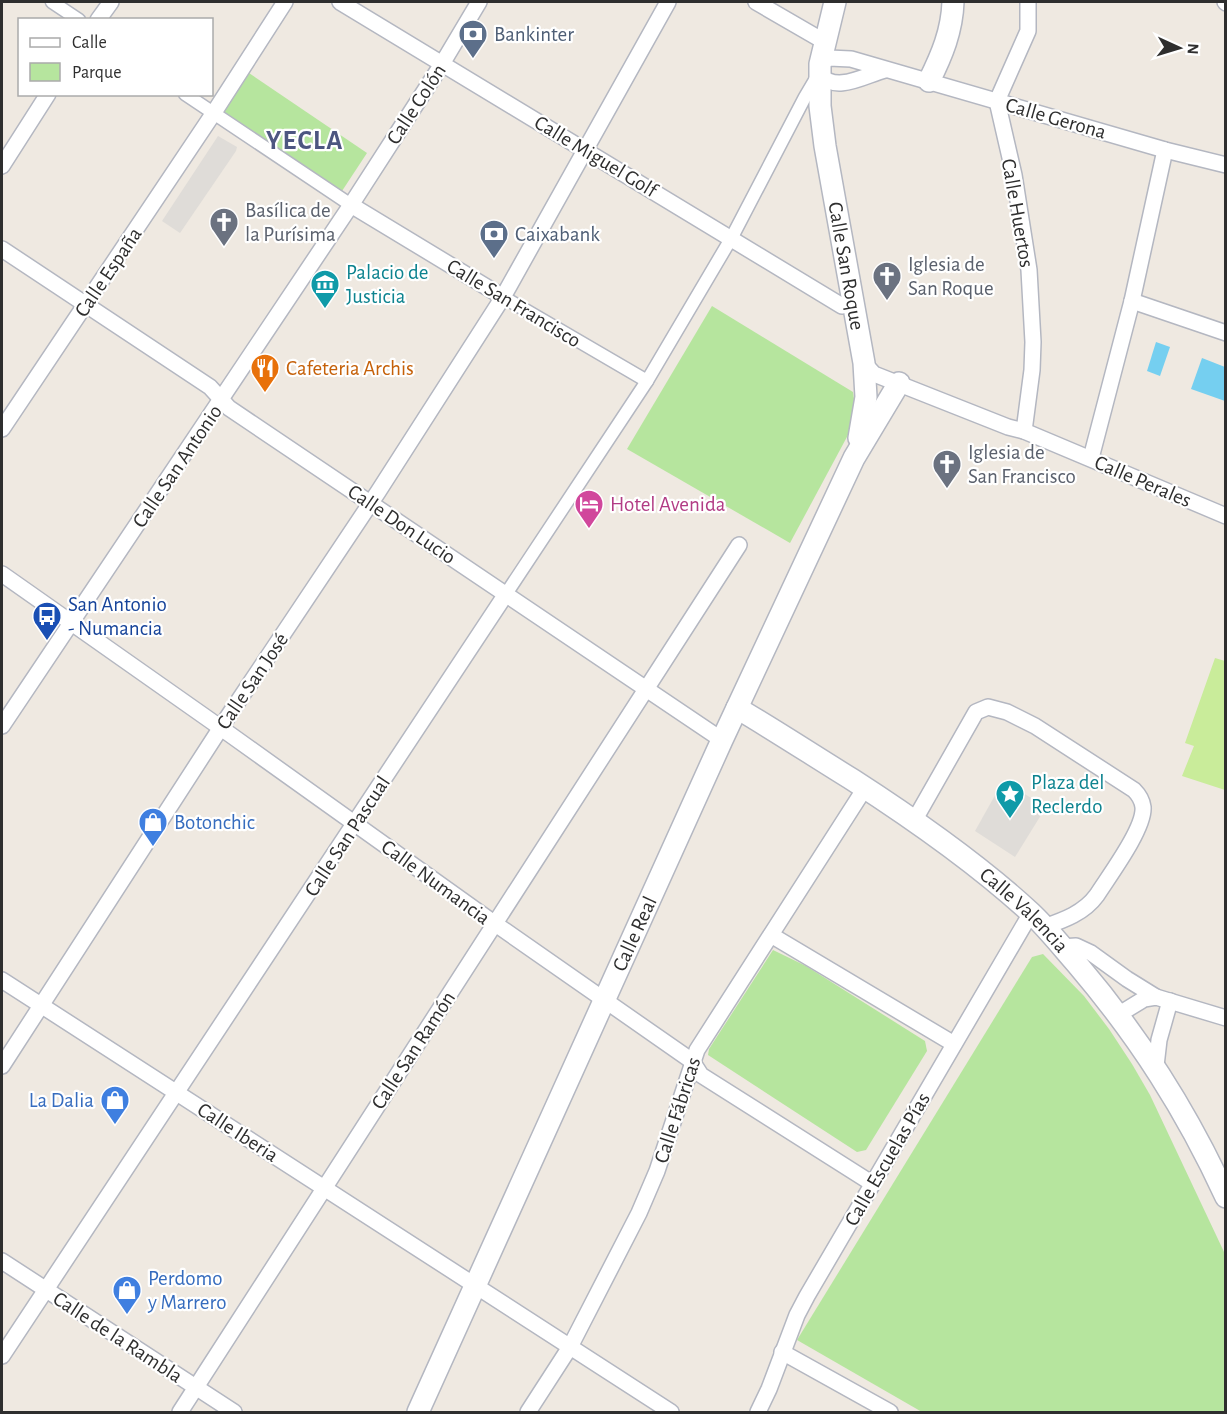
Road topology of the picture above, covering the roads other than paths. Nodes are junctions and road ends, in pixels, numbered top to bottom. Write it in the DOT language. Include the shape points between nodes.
graph roads {
  1 [pos="52,2"];
  2 [pos="111,2"];
  3 [pos="285,2"];
  4 [pos="340,2"];
  5 [pos="479,2"];
  6 [pos="668,2"];
  7 [pos="756,2"];
  8 [pos="835,2"];
  9 [pos="953,2"];
  10 [pos="1028,2"];
  11 [pos="76,18"];
  12 [pos="99,18"];
  13 [pos="825,42"];
  14 [pos="442,64"];
  15 [pos="819,69"];
  16 [pos="887,70"];
  17 [pos="930,81"];
  18 [pos="47,96"];
  19 [pos="188,96"];
  20 [pos="997,101"];
  21 [pos="213,114"];
  22 [pos="586,149"];
  23 [pos="1165,150"];
  24 [pos="1226,165"];
  25 [pos="2,166"];
  26 [pos="351,205"];
  27 [pos="732,237"];
  28 [pos="2,249"];
  29 [pos="503,297"];
  30 [pos="1132,301"];
  31 [pos="853,303"];
  32 [pos="86,305"];
  33 [pos="1226,333"];
  34 [pos="864,363"];
  35 [pos="647,381"];
  36 [pos="898,383"];
  37 [pos="221,400"];
  38 [pos="2,429"];
  39 [pos="1024,431"];
  40 [pos="854,458"];
  41 [pos="1091,458"];
  42 [pos="370,503"];
  43 [pos="1226,516"];
  44 [pos="739,545"];
  45 [pos="2,574"];
  46 [pos="506,594"];
  47 [pos="72,622"];
  48 [pos="646,688"];
  49 [pos="737,708"];
  50 [pos="2,726"];
  51 [pos="221,728"];
  52 [pos="722,740"];
  53 [pos="865,788"];
  54 [pos="914,821"];
  55 [pos="355,824"];
  56 [pos="1038,920"];
  57 [pos="494,924"];
  58 [pos="771,935"];
  59 [pos="1061,947"];
  60 [pos="2,980"];
  61 [pos="605,999"];
  62 [pos="1163,999"];
  63 [pos="41,1005"];
  64 [pos="1118,1015"];
  65 [pos="1226,1018"];
  66 [pos="954,1044"];
  67 [pos="692,1061"];
  68 [pos="2,1066"];
  69 [pos="1156,1066"];
  70 [pos="177,1093"];
  71 [pos="873,1184"];
  72 [pos="325,1188"];
  73 [pos="1226,1197"];
  74 [pos="2,1261"];
  75 [pos="474,1285"];
  76 [pos="46,1290"];
  77 [pos="570,1347"];
  78 [pos="782,1352"];
  79 [pos="2,1356"];
  80 [pos="196,1388"];
  81 [pos="180,1413"];
  82 [pos="234,1413"];
  83 [pos="418,1413"];
  84 [pos="528,1413"];
  85 [pos="671,1413"];
  86 [pos="758,1413"];
  87 [pos="890,1413"];
  1 -- 11 [label="street"];
  2 -- 12 [label="street"];
  3 -- 21 [label="street, Calle España"];
  4 -- 14 [label="street, Calle Miguel Golf"];
  5 -- 14 [label="street, Calle Colón"];
  6 -- 22 [label="street, Calle San José"];
  7 -- 13 [label="street"];
  8 -- 13 [label="main road, Calle San Roque"];
  9 -- 17 [label="main road" via="948,39"];
  10 -- 20 [label="street" via="1028,31"];
  13 -- 15 [label="main road, Calle San Roque"];
  14 -- 22 [label="street, Calle Miguel Golf"];
  14 -- 26 [label="street, Calle Colón"];
  15 -- 16 [label="street, Calle Gerona" via="829,58 851,59"];
  15 -- 16 [label="street" via="829,82 842,83"];
  15 -- 27 [label="street, Calle San Pascual"];
  15 -- 31 [label="main road, Calle San Roque" via="822,126"];
  16 -- 17 [label="street, Calle Gerona"];
  17 -- 20 [label="street, Calle Gerona"];
  18 -- 25 [label="street"];
  19 -- 21 [label="street"];
  20 -- 23 [label="street, Calle Gerona"];
  20 -- 39 [label="street, Calle Huertos" via="1029,270 1033,342"];
  21 -- 26 [label="street"];
  21 -- 32 [label="street, Calle España"];
  22 -- 27 [label="street, Calle Miguel Golf"];
  22 -- 29 [label="street, Calle San José"];
  23 -- 24 [label="street, Calle Gerona"];
  23 -- 30 [label="street"];
  26 -- 29 [label="street, Calle San Francisco"];
  26 -- 37 [label="street, Calle San Antonio"];
  27 -- 31 [label="street, Calle Miguel Golf" via="842,306"];
  27 -- 35 [label="street, Calle San Pascual"];
  28 -- 32 [label="street, Calle Don Lucio"];
  29 -- 35 [label="street, Calle San Francisco"];
  29 -- 42 [label="street, Calle San José"];
  30 -- 33 [label="street"];
  30 -- 41 [label="street"];
  31 -- 34 [label="main road, Calle San Roque"];
  32 -- 37 [label="street, Calle Don Lucio" via="210,387"];
  32 -- 38 [label="street, Calle España"];
  34 -- 36 [label="street, Calle Perales" via="874,375"];
  34 -- 40 [label="main road, Calle San Roque" via="867,398"];
  35 -- 46 [label="street, Calle San Pascual"];
  36 -- 39 [label="street, Calle Perales"];
  36 -- 40 [label="main road"];
  37 -- 42 [label="street, Calle Don Lucio"];
  37 -- 47 [label="street, Calle San Antonio"];
  39 -- 41 [label="street, Calle Perales"];
  40 -- 49 [label="main road, Calle Real"];
  41 -- 43 [label="street, Calle Perales"];
  42 -- 46 [label="street, Calle Don Lucio"];
  42 -- 51 [label="street, Calle San José"];
  44 -- 48 [label="street, Calle San Ramón"];
  45 -- 47 [label="street, Calle Numancia"];
  46 -- 48 [label="street, Calle Don Lucio"];
  46 -- 55 [label="street, Calle San Pascual"];
  47 -- 50 [label="street, Calle San Antonio"];
  47 -- 51 [label="street, Calle Numancia"];
  48 -- 52 [label="street, Calle Don Lucio"];
  48 -- 57 [label="street, Calle San Ramón"];
  49 -- 52 [label="main road, Calle Real"];
  49 -- 53 [label="main road, Calle Valencia"];
  51 -- 55 [label="street, Calle Numancia"];
  51 -- 63 [label="street, Calle San José"];
  52 -- 61 [label="main road, Calle Real"];
  53 -- 54 [label="main road, Calle Valencia"];
  53 -- 58 [label="street, Calle Fábricas"];
  54 -- 56 [label="main road, Calle Valencia"];
  54 -- 56 [label="street" via="976,712 988,707 1035,726 1134,790 1143,805 1141,821 1092,903 1075,915"];
  55 -- 57 [label="street, Calle Numancia"];
  55 -- 70 [label="street, Calle San Pascual"];
  56 -- 59 [label="main road, Calle Valencia"];
  56 -- 66 [label="street, Calle Escuelas Pías"];
  57 -- 61 [label="street, Calle Numancia"];
  57 -- 72 [label="street, Calle San Ramón"];
  58 -- 66 [label="street"];
  58 -- 67 [label="street, Calle Fábricas"];
  59 -- 62 [label="street" via="1076,946 1091,953 1126,979"];
  59 -- 64 [label="main road, Calle Valencia"];
  60 -- 63 [label="street, Calle Iberia"];
  61 -- 67 [label="street, Calle Numancia"];
  61 -- 75 [label="main road, Calle Real"];
  62 -- 64 [label="street" via="1144,999"];
  62 -- 65 [label="street"];
  62 -- 69 [label="street"];
  63 -- 68 [label="street, Calle San José"];
  63 -- 70 [label="street, Calle Iberia"];
  64 -- 69 [label="main road, Calle Valencia"];
  66 -- 71 [label="street, Calle Escuelas Pías"];
  67 -- 71 [label="street, Calle Numancia" via="701,1075"];
  67 -- 77 [label="street, Calle Fábricas" via="657,1171"];
  69 -- 73 [label="main road, Calle Valencia"];
  70 -- 72 [label="street, Calle Iberia"];
  70 -- 76 [label="street, Calle San Pascual"];
  71 -- 78 [label="street, Calle Escuelas Pías" via="807,1296"];
  72 -- 75 [label="street, Calle Iberia"];
  72 -- 80 [label="street, Calle San Ramón"];
  74 -- 76 [label="street, Calle de la Rambla"];
  75 -- 77 [label="street, Calle Iberia"];
  75 -- 83 [label="main road, Calle Real"];
  76 -- 79 [label="street, Calle San Pascual"];
  76 -- 80 [label="street, Calle de la Rambla"];
  77 -- 84 [label="street, Calle Fábricas"];
  77 -- 85 [label="street, Calle Iberia"];
  78 -- 86 [label="street, Calle Escuelas Pías"];
  78 -- 87 [label="street"];
  80 -- 81 [label="street, Calle San Ramón"];
  80 -- 82 [label="street, Calle de la Rambla"];
}
